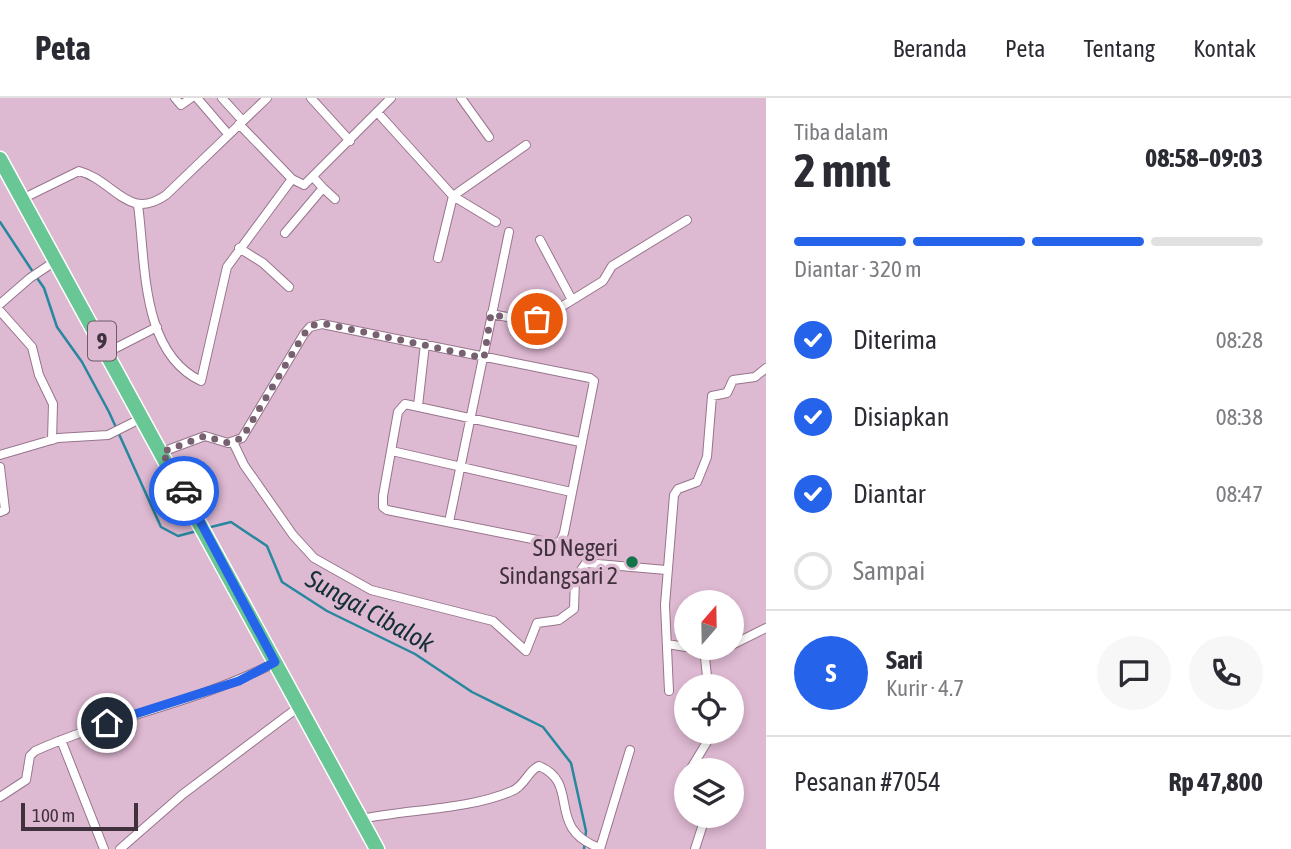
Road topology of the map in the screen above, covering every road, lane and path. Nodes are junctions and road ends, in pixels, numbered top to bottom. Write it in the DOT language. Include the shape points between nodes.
graph roads {
  1 [pos="175,98"];
  2 [pos="191,98"];
  3 [pos="197,98"];
  4 [pos="222,98"];
  5 [pos="267,98"];
  6 [pos="311,98"];
  7 [pos="391,98"];
  8 [pos="461,98"];
  9 [pos="377,113"];
  10 [pos="240,122"];
  11 [pos="228,134"];
  12 [pos="489,137"];
  13 [pos="350,141"];
  14 [pos="526,145"];
  15 [pos="0,159"];
  16 [pos="314,178"];
  17 [pos="292,179"];
  18 [pos="323,188"];
  19 [pos="453,196"];
  20 [pos="22,199"];
  21 [pos="335,199"];
  22 [pos="138,205"];
  23 [pos="687,220"];
  24 [pos="496,222"];
  25 [pos="509,232"];
  26 [pos="285,233"];
  27 [pos="540,240"];
  28 [pos="239,248"];
  29 [pos="438,258"];
  30 [pos="57,261"];
  31 [pos="289,287"];
  32 [pos="572,300"];
  33 [pos="0,304"];
  34 [pos="0,311"];
  35 [pos="491,314"];
  36 [pos="157,327"];
  37 [pos="425,344"];
  38 [pos="108,352"];
  39 [pos="484,358"];
  40 [pos="766,368"];
  41 [pos="418,406"];
  42 [pos="144,417"];
  43 [pos="471,417"];
  44 [pos="52,440"];
  45 [pos="233,442"];
  46 [pos="580,442"];
  47 [pos="392,451"];
  48 [pos="162,452"];
  49 [pos="0,455"];
  50 [pos="0,467"];
  51 [pos="461,468"];
  52 [pos="571,492"];
  53 [pos="0,512"];
  54 [pos="449,522"];
  55 [pos="666,570"];
  56 [pos="766,628"];
  57 [pos="744,639"];
  58 [pos="667,644"];
  59 [pos="674,645"];
  60 [pos="275,662"];
  61 [pos="669,691"];
  62 [pos="300,706"];
  63 [pos="61,740"];
  64 [pos="630,750"];
  65 [pos="0,797"];
  66 [pos="361,819"];
  67 [pos="702,828"];
  68 [pos="600,848"];
  69 [pos="104,849"];
  70 [pos="120,849"];
  71 [pos="377,849"];
  72 [pos="695,849"];
  1 -- 2 [label="street" via="181,105"];
  3 -- 11 [label="street"];
  4 -- 10 [label="street"];
  5 -- 10 [label="street"];
  6 -- 13 [label="street"];
  7 -- 9 [label="street"];
  8 -- 12 [label="street"];
  9 -- 13 [label="street"];
  9 -- 19 [label="street"];
  10 -- 11 [label="street"];
  10 -- 17 [label="street"];
  11 -- 22 [label="street" via="166,195"];
  13 -- 16 [label="street"];
  14 -- 19 [label="street"];
  15 -- 20 [label="highway, 9"];
  16 -- 17 [label="street" via="304,185"];
  16 -- 18 [label="street"];
  17 -- 28 [label="street"];
  18 -- 21 [label="street"];
  18 -- 26 [label="street"];
  19 -- 24 [label="street"];
  19 -- 29 [label="street"];
  20 -- 22 [label="street" via="79,172"];
  20 -- 30 [label="highway, 9"];
  22 -- 36 [label="street" via="146,283"];
  23 -- 32 [label="street" via="612,266 603,281"];
  25 -- 35 [label="street"];
  27 -- 32 [label="street"];
  28 -- 31 [label="street"];
  28 -- 36 [label="street" via="219,291 201,381 185,373 173,359"];
  30 -- 33 [label="street"];
  30 -- 38 [label="highway, 9"];
  32 -- 35 [label="street" via="533,320"];
  34 -- 44 [label="street" via="32,347 38,375 53,404"];
  35 -- 39 [label="street"];
  36 -- 38 [label="street"];
  37 -- 39 [label="street"];
  37 -- 41 [label="street"];
  37 -- 45 [label="street" via="326,324 310,327 247,431"];
  38 -- 42 [label="highway, 9"];
  39 -- 43 [label="street"];
  39 -- 46 [label="street" via="592,379 594,394"];
  40 -- 55 [label="street" via="755,377 735,379 727,393 711,397 705,466 697,482 674,495"];
  41 -- 43 [label="street"];
  41 -- 47 [label="street" via="405,404 400,409"];
  42 -- 44 [label="street" via="117,431"];
  42 -- 48 [label="highway, 9"];
  43 -- 46 [label="street"];
  43 -- 51 [label="street"];
  44 -- 49 [label="street"];
  45 -- 48 [label="street" via="205,436"];
  45 -- 55 [label="street" via="244,465 314,558 370,590 493,621 526,651 537,623 559,620 574,609 575,578 586,563"];
  46 -- 52 [label="street"];
  47 -- 51 [label="street"];
  47 -- 54 [label="street" via="383,507"];
  48 -- 60 [label="highway, 9"];
  50 -- 53 [label="street" via="5,510"];
  51 -- 52 [label="street"];
  51 -- 54 [label="street"];
  52 -- 54 [label="street" via="558,543"];
  55 -- 58 [label="street"];
  56 -- 57 [label="street"];
  58 -- 59 [label="street"];
  58 -- 61 [label="street"];
  60 -- 62 [label="highway, 9"];
  60 -- 63 [label="street" via="239,681"];
  62 -- 66 [label="highway, 9"];
  62 -- 70 [label="street" via="183,794"];
  63 -- 65 [label="street" via="33,752 26,780"];
  63 -- 69 [label="street"];
  64 -- 68 [label="street"];
  66 -- 68 [label="street" via="507,793 522,786 539,766 560,785 567,824 584,842"];
  66 -- 71 [label="highway, 9"];
  67 -- 72 [label="street"];
}
